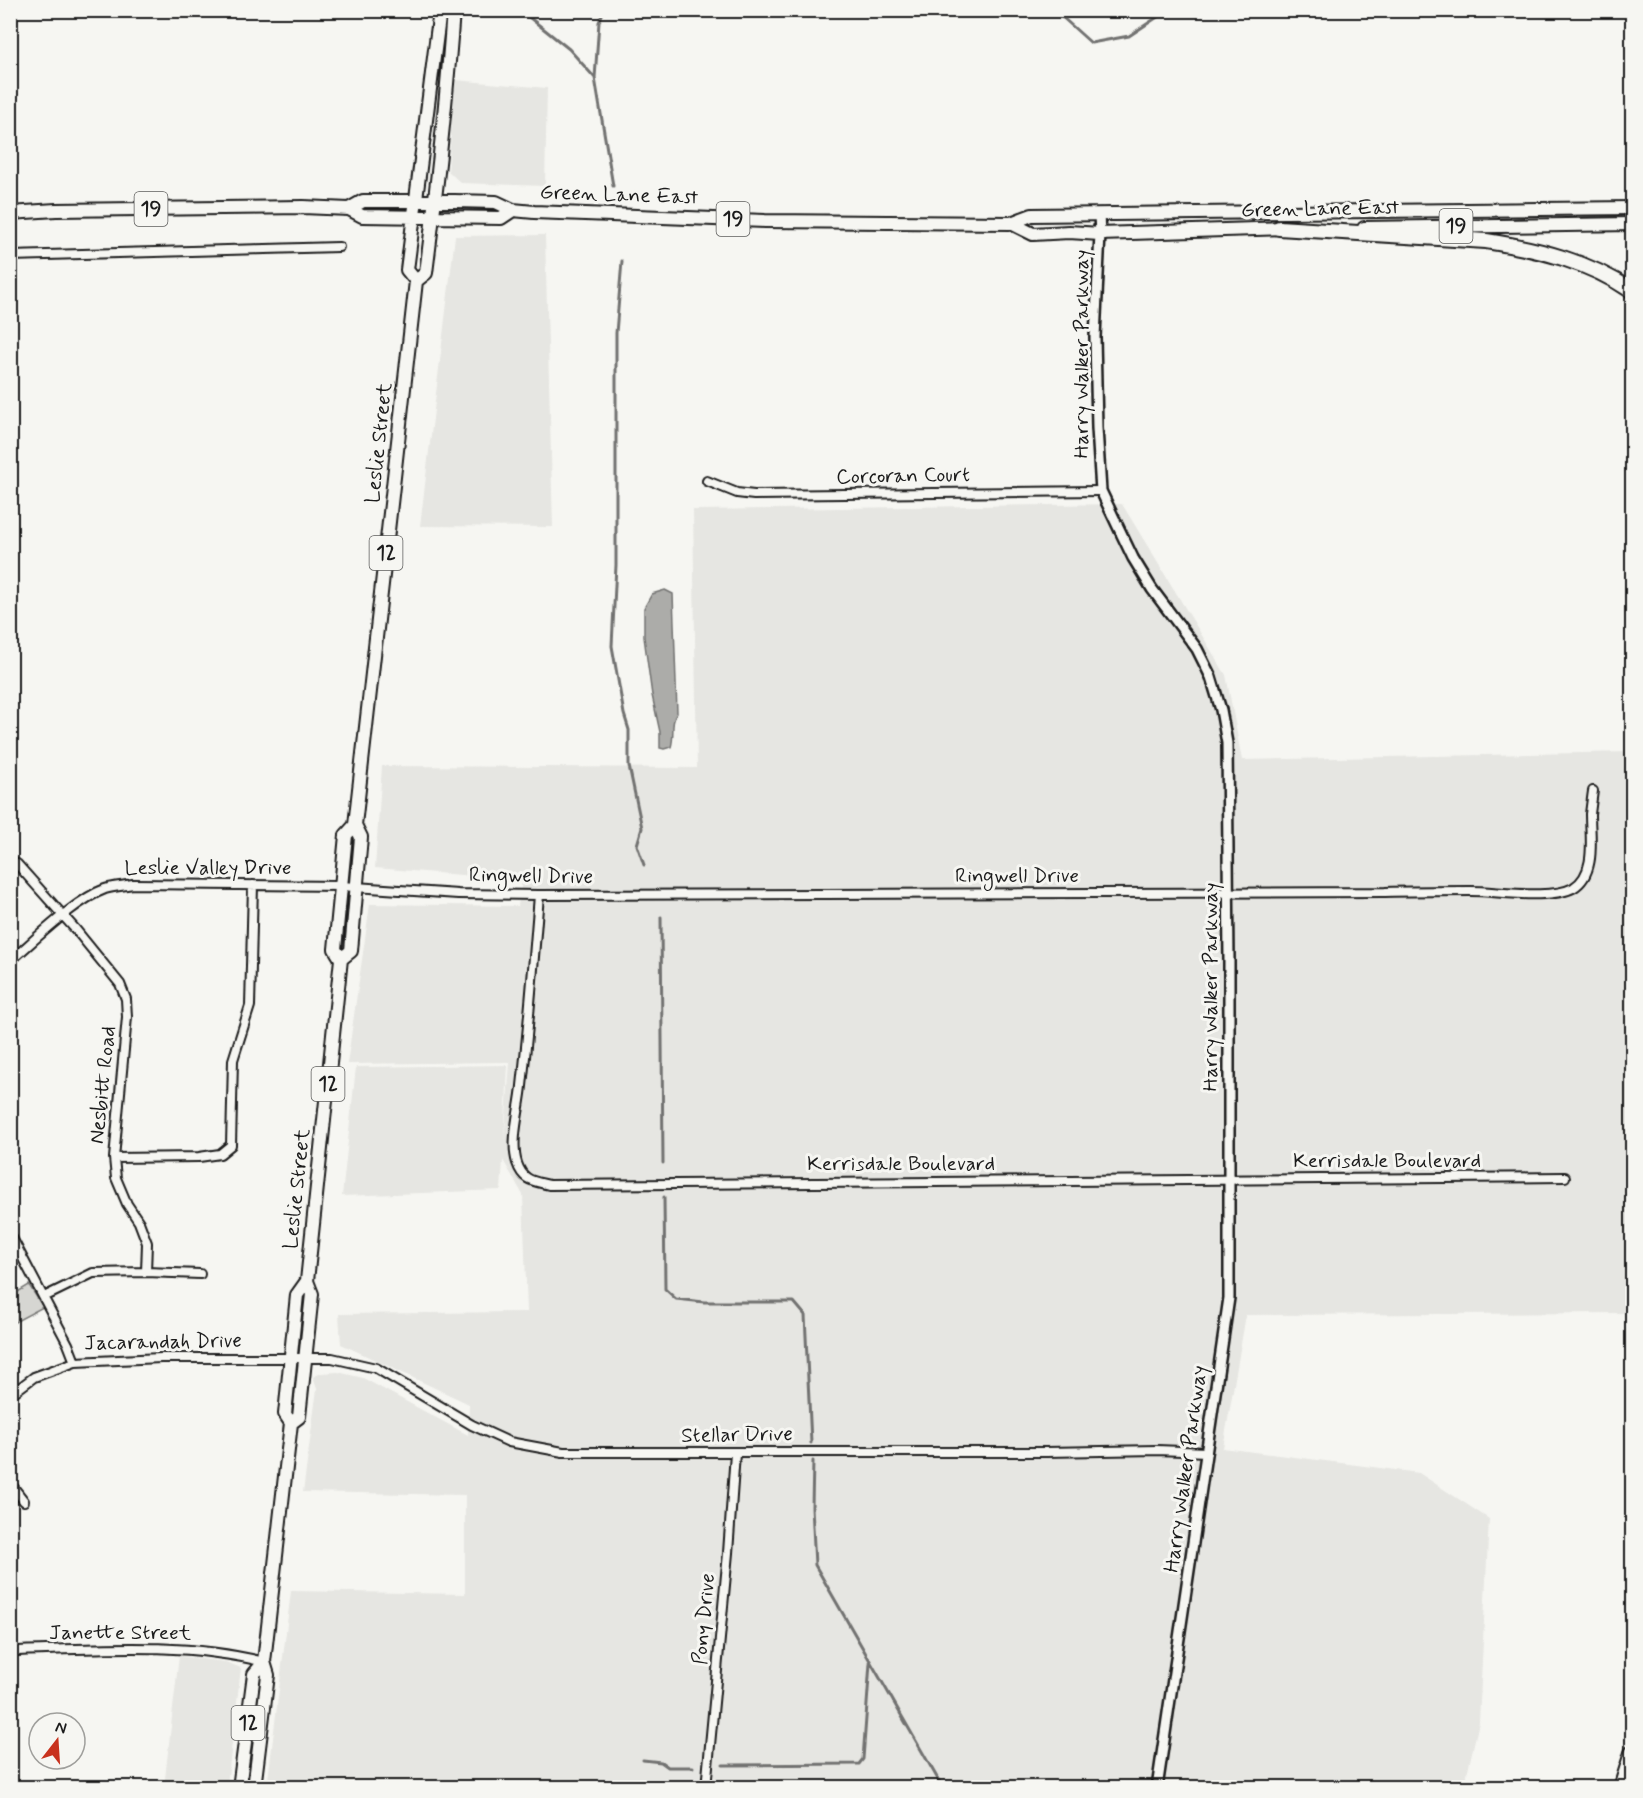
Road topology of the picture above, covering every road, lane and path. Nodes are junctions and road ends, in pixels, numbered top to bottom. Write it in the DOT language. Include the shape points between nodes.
graph roads {
  1 [pos="440,10"];
  2 [pos="453,10"];
  3 [pos="416,202"];
  4 [pos="434,202"];
  5 [pos="1632,208"];
  6 [pos="349,209"];
  7 [pos="513,210"];
  8 [pos="10,213"];
  9 [pos="1099,215"];
  10 [pos="434,217"];
  11 [pos="414,218"];
  12 [pos="1011,223"];
  13 [pos="1632,224"];
  14 [pos="1279,228"];
  15 [pos="1100,234"];
  16 [pos="339,247"];
  17 [pos="10,256"];
  18 [pos="416,281"];
  19 [pos="1632,291"];
  20 [pos="707,481"];
  21 [pos="1101,491"];
  22 [pos="1593,791"];
  23 [pos="355,825"];
  24 [pos="10,861"];
  25 [pos="253,885"];
  26 [pos="341,886"];
  27 [pos="358,888"];
  28 [pos="1229,894"];
  29 [pos="539,895"];
  30 [pos="63,916"];
  31 [pos="341,959"];
  32 [pos="10,961"];
  33 [pos="114,1158"];
  34 [pos="1564,1177"];
  35 [pos="1230,1180"];
  36 [pos="10,1234"];
  37 [pos="146,1272"];
  38 [pos="200,1274"];
  39 [pos="307,1281"];
  40 [pos="44,1297"];
  41 [pos="306,1358"];
  42 [pos="290,1359"];
  43 [pos="75,1362"];
  44 [pos="10,1395"];
  45 [pos="291,1423"];
  46 [pos="1207,1452"];
  47 [pos="735,1453"];
  48 [pos="10,1483"];
  49 [pos="24,1501"];
  50 [pos="10,1651"];
  51 [pos="264,1662"];
  52 [pos="1632,1753"];
  53 [pos="239,1788"];
  54 [pos="254,1788"];
  55 [pos="706,1788"];
  56 [pos="1157,1788"];
  57 [pos="1622,1788"];
  1 -- 3 [label="main road, Leslie Street / 12"];
  2 -- 4 [label="main road, Leslie Street / 12"];
  3 -- 4 [label="main road, Green Lane East / 19"];
  3 -- 6 [label="main road, Green Lane East / 19" via="363,201"];
  3 -- 11 [label="main road, Leslie Street / 12"];
  4 -- 7 [label="main road, Green Lane East / 19" via="496,202"];
  4 -- 10 [label="main road, Leslie Street / 12"];
  5 -- 9 [label="main road, Green Lane East / 19"];
  6 -- 8 [label="main road, Green Lane East / 19"];
  6 -- 11 [label="main road, Green Lane East / 19" via="362,216"];
  7 -- 10 [label="main road, Green Lane East / 19" via="501,218"];
  7 -- 12 [label="main road, Green Lane East / 19" via="765,221"];
  9 -- 12 [label="main road, Green Lane East / 19" via="1032,215"];
  9 -- 15 [label="street, Harry Walker Parkway"];
  10 -- 11 [label="main road, Green Lane East / 19"];
  10 -- 18 [label="main road, Leslie Street / 12" via="426,273"];
  11 -- 18 [label="main road, Leslie Street / 12" via="407,270"];
  12 -- 15 [label="main road, Green Lane East / 19" via="1033,234"];
  13 -- 14 [label="main road, Green Lane East / 19"];
  14 -- 15 [label="main road, Green Lane East / 19"];
  14 -- 19 [label="highway" via="1516,246 1576,261"];
  15 -- 21 [label="street, Harry Walker Parkway" via="1095,337"];
  16 -- 17 [label="street"];
  18 -- 23 [label="main road, Leslie Street / 12"];
  20 -- 21 [label="street, Corcoran Court" via="754,495"];
  21 -- 28 [label="street, Harry Walker Parkway" via="1132,558 1197,649 1211,677 1227,742"];
  22 -- 28 [label="street, Ringwell Drive" via="1589,866 1575,887 1563,891"];
  23 -- 26 [label="main road, Leslie Street / 12" via="346,835"];
  23 -- 27 [label="main road, Leslie Street / 12" via="362,837"];
  24 -- 30 [label="street, Nesbitt Road"];
  25 -- 26 [label="street, Leslie Valley Drive"];
  25 -- 30 [label="street, Leslie Valley Drive" via="133,884 104,890"];
  25 -- 33 [label="street" via="250,1006 233,1060 231,1145 220,1154 199,1157"];
  26 -- 27 [label="street, Leslie Valley Drive"];
  26 -- 31 [label="main road, Leslie Street / 12" via="334,949"];
  27 -- 29 [label="street, Ringwell Drive"];
  27 -- 31 [label="main road, Leslie Street / 12" via="351,951"];
  28 -- 29 [label="street, Ringwell Drive"];
  28 -- 35 [label="street, Harry Walker Parkway"];
  29 -- 35 [label="street, Kerrisdale Boulevard" via="514,1147 520,1171 527,1179 549,1185"];
  30 -- 32 [label="street, Leslie Valley Drive"];
  30 -- 33 [label="street, Nesbitt Road" via="106,965 126,999"];
  31 -- 39 [label="main road, Leslie Street / 12"];
  33 -- 37 [label="street, Nesbitt Road" via="116,1178 147,1243"];
  34 -- 35 [label="street, Kerrisdale Boulevard"];
  35 -- 46 [label="street, Harry Walker Parkway" via="1229,1298"];
  36 -- 40 [label="street"];
  37 -- 38 [label="street"];
  37 -- 40 [label="street" via="93,1273"];
  39 -- 41 [label="main road, Leslie Street / 12" via="312,1294"];
  39 -- 42 [label="main road, Leslie Street / 12" via="297,1295"];
  40 -- 43 [label="street"];
  41 -- 42 [label="street, Stellar Drive"];
  41 -- 45 [label="main road, Leslie Street / 12" via="299,1417"];
  41 -- 47 [label="street, Stellar Drive" via="332,1358 376,1368 472,1425 509,1442 584,1454"];
  42 -- 43 [label="street, Jacarandah Drive"];
  42 -- 45 [label="main road, Leslie Street / 12" via="285,1414"];
  43 -- 44 [label="street, Jacarandah Drive" via="34,1377"];
  45 -- 51 [label="main road, Leslie Street / 12"];
  46 -- 47 [label="street, Stellar Drive"];
  46 -- 56 [label="street, Harry Walker Parkway"];
  47 -- 55 [label="street, Pony Drive"];
  48 -- 49 [label="street"];
  50 -- 51 [label="street, Janette Street" via="161,1648"];
  51 -- 53 [label="main road, Leslie Street / 12" via="254,1674"];
  51 -- 54 [label="main road, Leslie Street / 12" via="268,1675"];
  52 -- 57 [label="highway"];
}
